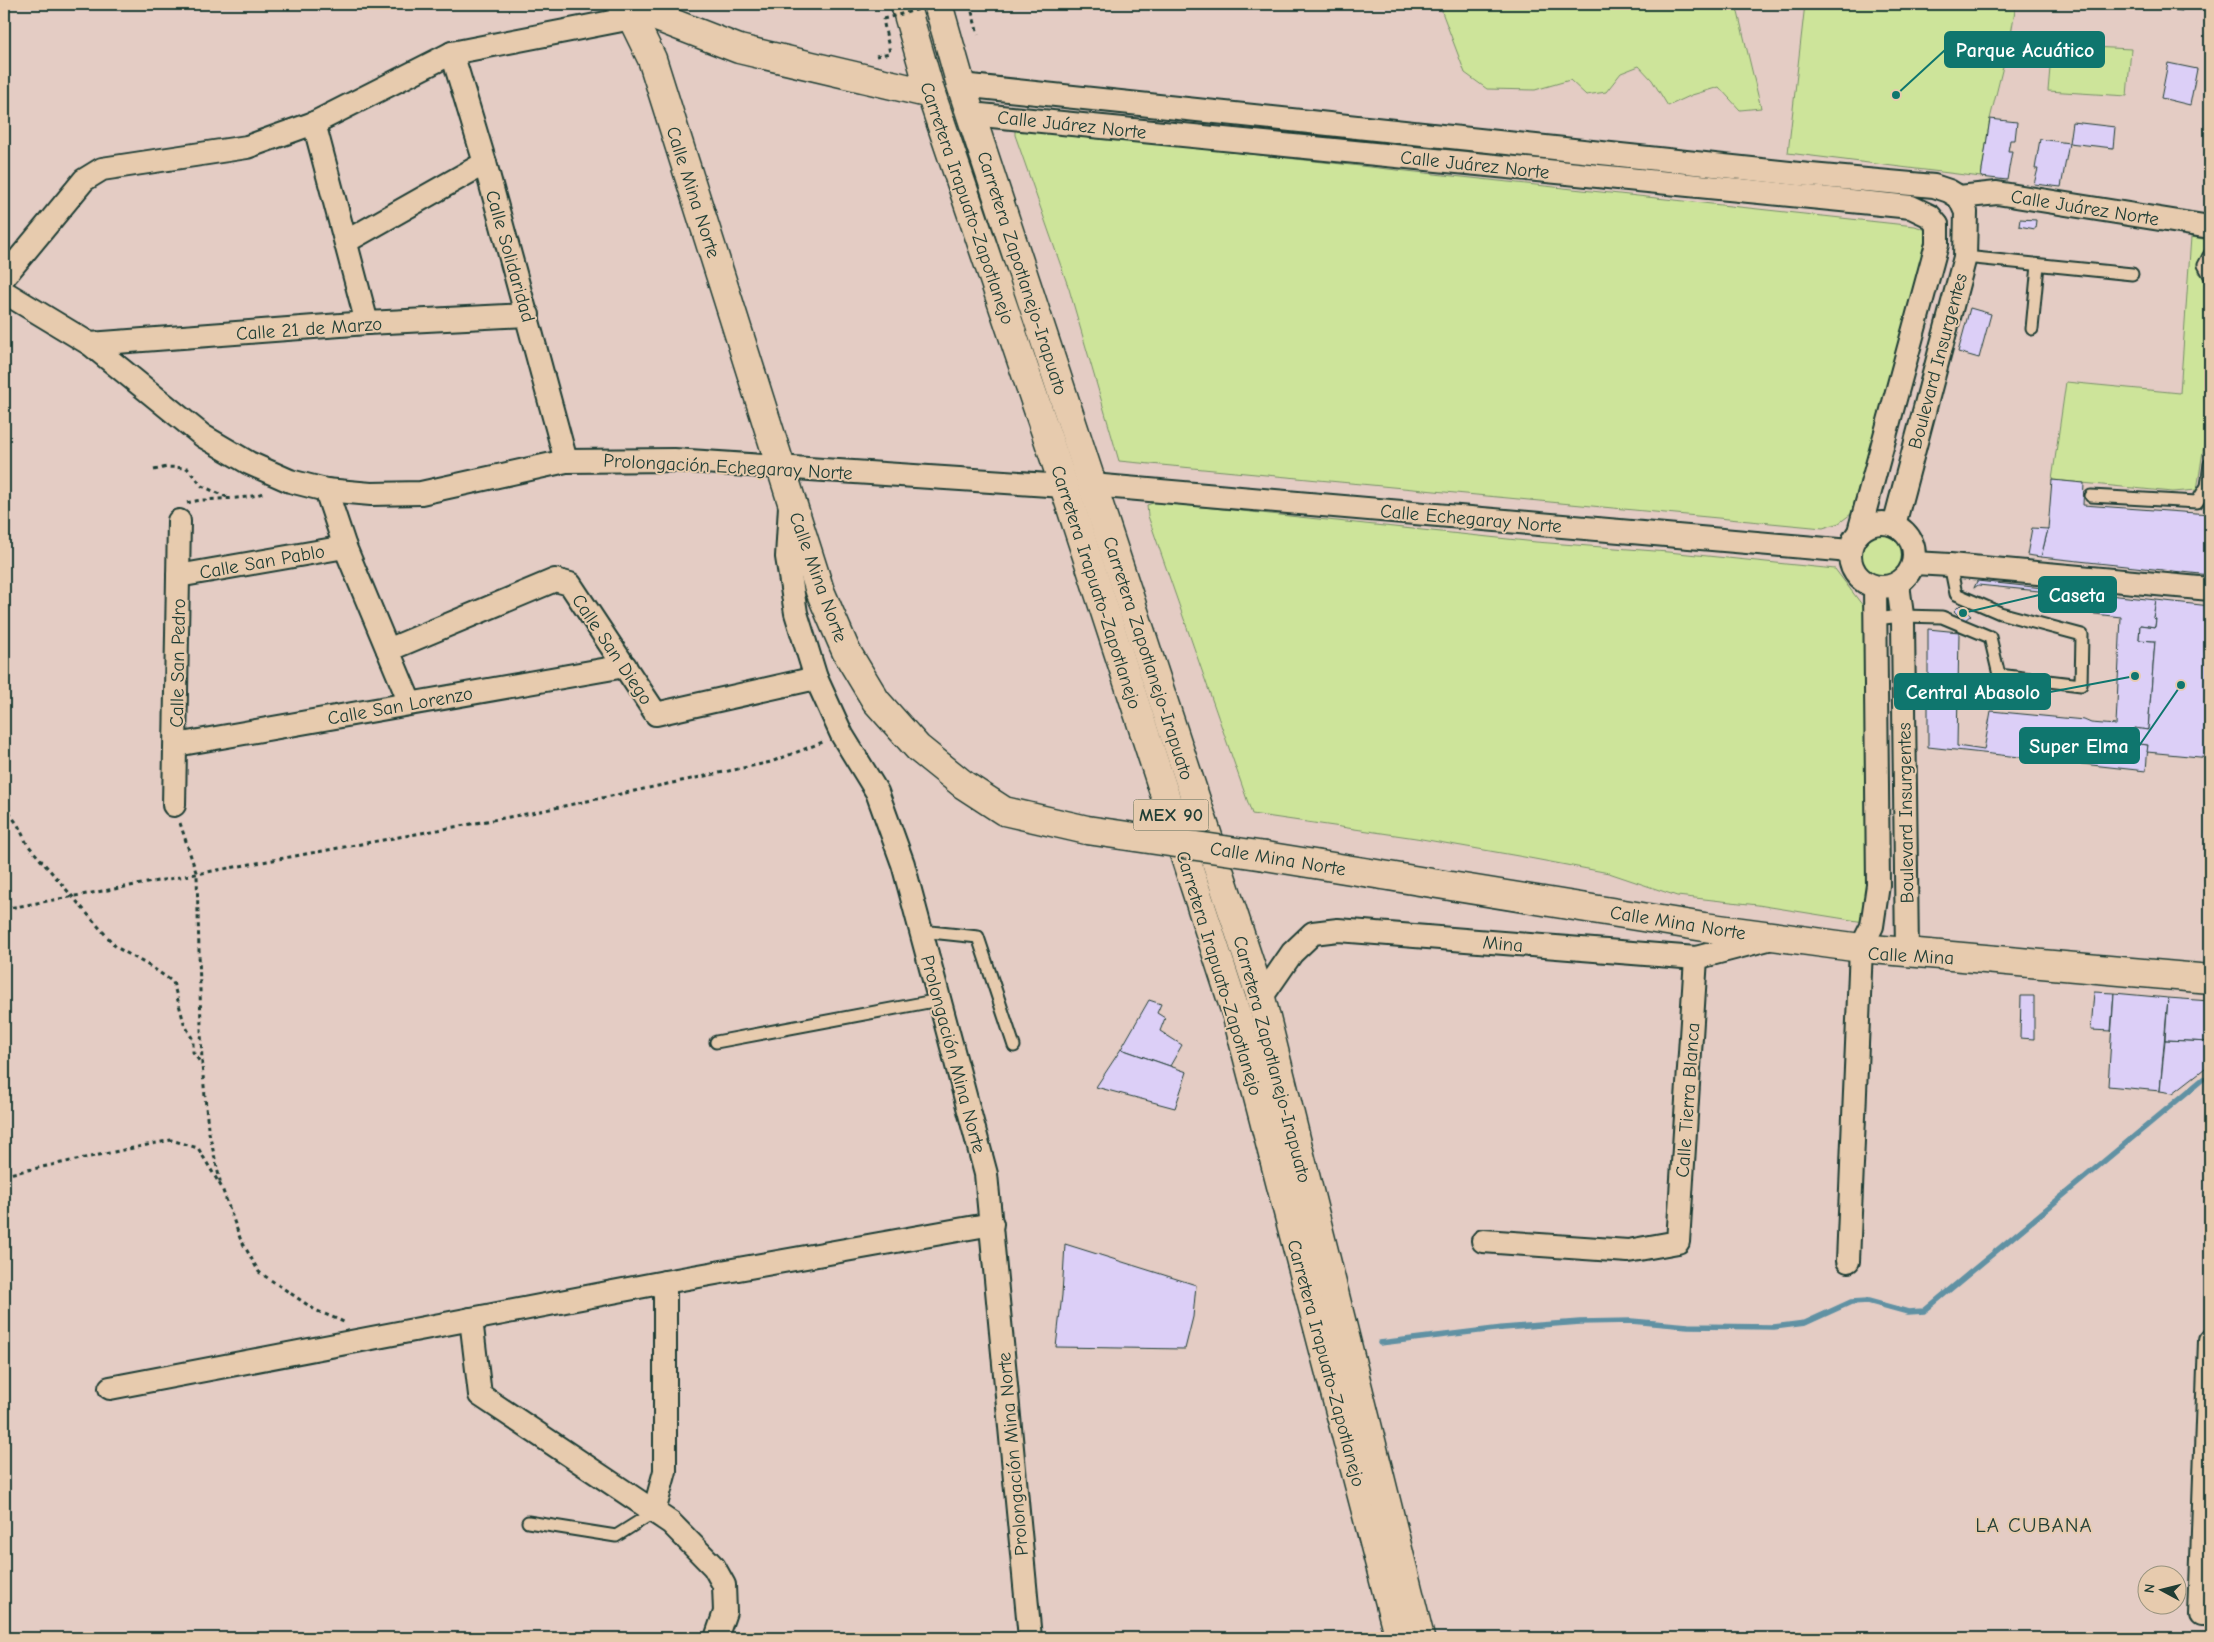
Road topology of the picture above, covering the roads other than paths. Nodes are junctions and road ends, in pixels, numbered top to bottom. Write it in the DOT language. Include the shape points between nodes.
graph roads {
  1 [pos="905,4"];
  2 [pos="938,4"];
  3 [pos="636,10"];
  4 [pos="452,53"];
  5 [pos="962,85"];
  6 [pos="931,94"];
  7 [pos="971,114"];
  8 [pos="1287,120"];
  9 [pos="314,123"];
  10 [pos="1284,146"];
  11 [pos="485,163"];
  12 [pos="1959,198"];
  13 [pos="1937,225"];
  14 [pos="2210,227"];
  15 [pos="347,241"];
  16 [pos="2210,254"];
  17 [pos="1965,257"];
  18 [pos="2038,265"];
  19 [pos="2132,274"];
  20 [pos="2210,276"];
  21 [pos="4,277"];
  22 [pos="4,292"];
  23 [pos="528,315"];
  24 [pos="367,323"];
  25 [pos="2032,329"];
  26 [pos="90,344"];
  27 [pos="566,460"];
  28 [pos="2210,464"];
  29 [pos="782,467"];
  30 [pos="1092,485"];
  31 [pos="1064,486"];
  32 [pos="326,490"];
  33 [pos="791,495"];
  34 [pos="2091,496"];
  35 [pos="179,521"];
  36 [pos="1894,525"];
  37 [pos="1855,542"];
  38 [pos="345,547"];
  39 [pos="1914,563"];
  40 [pos="1950,565"];
  41 [pos="178,576"];
  42 [pos="1898,584"];
  43 [pos="1875,587"];
  44 [pos="2210,589"];
  45 [pos="1902,616"];
  46 [pos="1875,619"];
  47 [pos="388,650"];
  48 [pos="625,666"];
  49 [pos="816,678"];
  50 [pos="410,703"];
  51 [pos="176,745"];
  52 [pos="174,805"];
  53 [pos="921,931"];
  54 [pos="1775,937"];
  55 [pos="1861,948"];
  56 [pos="1907,953"];
  57 [pos="1696,958"];
  58 [pos="2210,979"];
  59 [pos="1261,998"];
  60 [pos="940,1000"];
  61 [pos="716,1042"];
  62 [pos="1014,1046"];
  63 [pos="992,1224"];
  64 [pos="1483,1241"];
  65 [pos="1848,1261"];
  66 [pos="665,1282"];
  67 [pos="471,1319"];
  68 [pos="2210,1341"];
  69 [pos="110,1388"];
  70 [pos="654,1512"];
  71 [pos="528,1522"];
  72 [pos="2205,1614"];
  73 [pos="716,1638"];
  74 [pos="1030,1638"];
  75 [pos="1399,1638"];
  76 [pos="1420,1638"];
  1 -- 6 [label="main road, Carretera Irapuato-Zapotlanejo / MEX 90"];
  2 -- 5 [label="main road, Carretera Zapotlanejo-Irapuato / MEX 90"];
  3 -- 4 [label="street"];
  3 -- 6 [label="main road" via="739,50"];
  3 -- 29 [label="main road, Calle Mina Norte"];
  4 -- 9 [label="street"];
  4 -- 11 [label="street, Calle Solidaridad"];
  5 -- 7 [label="main road, Carretera Zapotlanejo-Irapuato / MEX 90"];
  5 -- 8 [label="street, Calle Juárez Norte"];
  6 -- 31 [label="main road, Carretera Irapuato-Zapotlanejo / MEX 90"];
  7 -- 10 [label="street, Calle Juárez Norte"];
  7 -- 30 [label="main road, Carretera Zapotlanejo-Irapuato / MEX 90"];
  8 -- 10 [label="street"];
  8 -- 12 [label="street, Calle Juárez Norte" via="1934,186 1949,190"];
  9 -- 15 [label="street"];
  9 -- 21 [label="street" via="247,147 102,169 84,180"];
  10 -- 13 [label="street, Calle Juárez Norte" via="1911,207 1930,216"];
  11 -- 15 [label="street"];
  11 -- 23 [label="street, Calle Solidaridad"];
  12 -- 13 [label="street"];
  12 -- 14 [label="street, Calle Juárez Norte" via="1997,192"];
  12 -- 17 [label="street, Boulevard Insurgentes" via="1966,212"];
  13 -- 37 [label="street, Boulevard Insurgentes" via="1937,244"];
  15 -- 24 [label="street"];
  16 -- 20 [label="lane" via="2204,265"];
  17 -- 18 [label="lane"];
  17 -- 36 [label="street, Boulevard Insurgentes"];
  18 -- 19 [label="lane"];
  18 -- 25 [label="lane"];
  22 -- 26 [label="street, Prolongación Echegaray Norte"];
  23 -- 24 [label="street, Calle 21 de Marzo"];
  23 -- 27 [label="street, Calle Solidaridad"];
  24 -- 26 [label="street, Calle 21 de Marzo"];
  26 -- 32 [label="street, Prolongación Echegaray Norte" via="203,436 249,463 290,481"];
  27 -- 29 [label="street, Prolongación Echegaray Norte" via="674,460"];
  27 -- 32 [label="street, Prolongación Echegaray Norte" via="421,493 371,494"];
  28 -- 34 [label="lane" via="2207,486 2197,502"];
  29 -- 31 [label="street, Prolongación Echegaray Norte"];
  29 -- 33 [label="main road, Calle Mina Norte"];
  30 -- 37 [label="street, Calle Echegaray Norte"];
  30 -- 59 [label="main road, Carretera Zapotlanejo-Irapuato / MEX 90"];
  31 -- 75 [label="main road, Carretera Irapuato-Zapotlanejo / MEX 90" via="1236,1013"];
  32 -- 38 [label="street"];
  33 -- 49 [label="street, Prolongación Mina Norte" via="787,557 796,613"];
  33 -- 54 [label="main road, Calle Mina Norte, bridge" via="820,591 846,651 876,701 918,748 1004,812 1087,830"];
  35 -- 41 [label="street, Calle San Pedro"];
  36 -- 37 [label="street" via="1876,523"];
  36 -- 39 [label="street" via="1907,534 1914,548"];
  37 -- 43 [label="street" via="1852,567 1861,580"];
  38 -- 41 [label="street, Calle San Pablo"];
  38 -- 47 [label="street"];
  39 -- 40 [label="street"];
  39 -- 42 [label="street"];
  40 -- 44 [label="street"];
  40 -- 45 [label="lane" via="1956,594 2000,612 2082,635 2081,685 2000,675 1990,637 1942,618"];
  41 -- 51 [label="street, Calle San Pedro"];
  42 -- 43 [label="street" via="1887,588"];
  42 -- 45 [label="street, Boulevard Insurgentes"];
  43 -- 46 [label="street, Boulevard Insurgentes"];
  45 -- 46 [label="lane"];
  45 -- 56 [label="street, Boulevard Insurgentes"];
  46 -- 55 [label="street, Boulevard Insurgentes" via="1878,885 1872,926"];
  47 -- 48 [label="street, Calle San Diego" via="555,580 570,584"];
  47 -- 50 [label="street"];
  48 -- 49 [label="street, Calle San Diego" via="656,714"];
  48 -- 50 [label="street, Calle San Lorenzo"];
  49 -- 53 [label="street, Prolongación Mina Norte" via="842,735 877,792 903,864"];
  50 -- 51 [label="street, Calle San Lorenzo"];
  51 -- 52 [label="street, Calle San Pedro"];
  53 -- 60 [label="street, Prolongación Mina Norte"];
  53 -- 62 [label="lane" via="978,937"];
  54 -- 55 [label="main road, Calle Mina Norte"];
  54 -- 57 [label="street, Mina"];
  55 -- 56 [label="main road, Calle Mina"];
  55 -- 65 [label="street, Calle Mina"];
  56 -- 58 [label="main road, Calle Mina"];
  57 -- 59 [label="street, Mina" via="1338,930 1313,933 1292,953"];
  57 -- 64 [label="street, Calle Tierra Blanca" via="1678,1242 1628,1251"];
  59 -- 76 [label="main road, Carretera Zapotlanejo-Irapuato / MEX 90"];
  60 -- 61 [label="lane"];
  60 -- 63 [label="street, Prolongación Mina Norte" via="986,1174"];
  63 -- 66 [label="street"];
  63 -- 74 [label="street, Prolongación Mina Norte"];
  66 -- 67 [label="street"];
  66 -- 70 [label="street" via="665,1471"];
  67 -- 69 [label="street"];
  67 -- 70 [label="street" via="480,1395"];
  68 -- 72 [label="street"];
  70 -- 71 [label="lane" via="616,1536"];
  70 -- 73 [label="street" via="672,1523 714,1567 724,1585 725,1612"];
}
